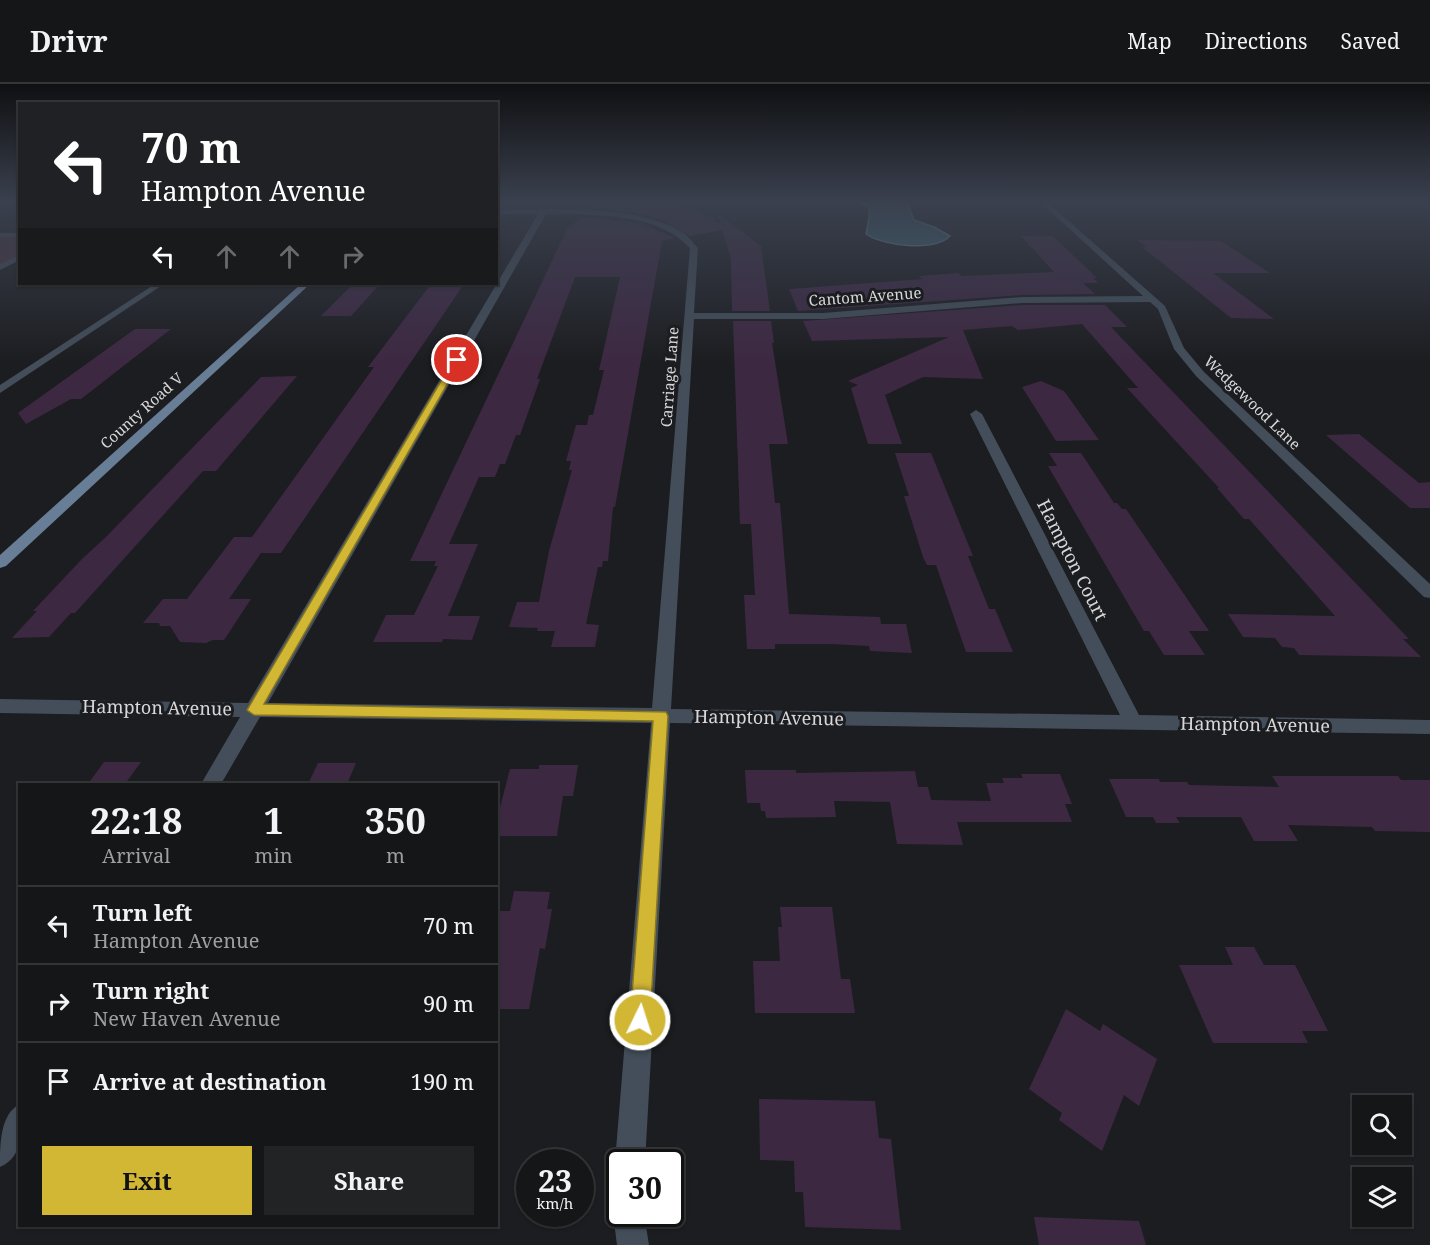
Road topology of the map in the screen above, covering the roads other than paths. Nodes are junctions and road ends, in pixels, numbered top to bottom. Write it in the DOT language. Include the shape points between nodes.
graph roads {
  1 [pos="518,255"];
  2 [pos="693,255"];
  3 [pos="1103,255"];
  4 [pos="18,258"];
  5 [pos="0,267"];
  6 [pos="158,285"];
  7 [pos="305,285"];
  8 [pos="1152,299"];
  9 [pos="689,316"];
  10 [pos="0,390"];
  11 [pos="976,414"];
  12 [pos="0,563"];
  13 [pos="1430,592"];
  14 [pos="0,706"];
  15 [pos="254,710"];
  16 [pos="661,716"];
  17 [pos="1134,724"];
  18 [pos="1430,727"];
  19 [pos="213,783"];
  20 [pos="18,1121"];
  21 [pos="631,1149"];
  22 [pos="0,1152"];
  23 [pos="631,1227"];
  24 [pos="633,1245"];
  1 -- 15 [label="street"];
  2 -- 9 [label="street, Carriage Lane"];
  3 -- 8 [label="street, Wedgewood Lane"];
  4 -- 5 [label="street"];
  6 -- 10 [label="street"];
  7 -- 12 [label="main road, County Road V"];
  8 -- 9 [label="street, Cantom Avenue" via="1030,300 823,316"];
  8 -- 13 [label="street, Wedgewood Lane" via="1165,313 1179,349 1200,374"];
  9 -- 16 [label="street, Carriage Lane"];
  11 -- 17 [label="street, Hampton Court"];
  14 -- 15 [label="street, Hampton Avenue"];
  15 -- 16 [label="street, Hampton Avenue"];
  15 -- 19 [label="street"];
  16 -- 17 [label="street, Hampton Avenue"];
  16 -- 21 [label="street, Carriage Lane"];
  17 -- 18 [label="street, Hampton Avenue"];
  20 -- 22 [label="street"];
  23 -- 24 [label="street"];
}
